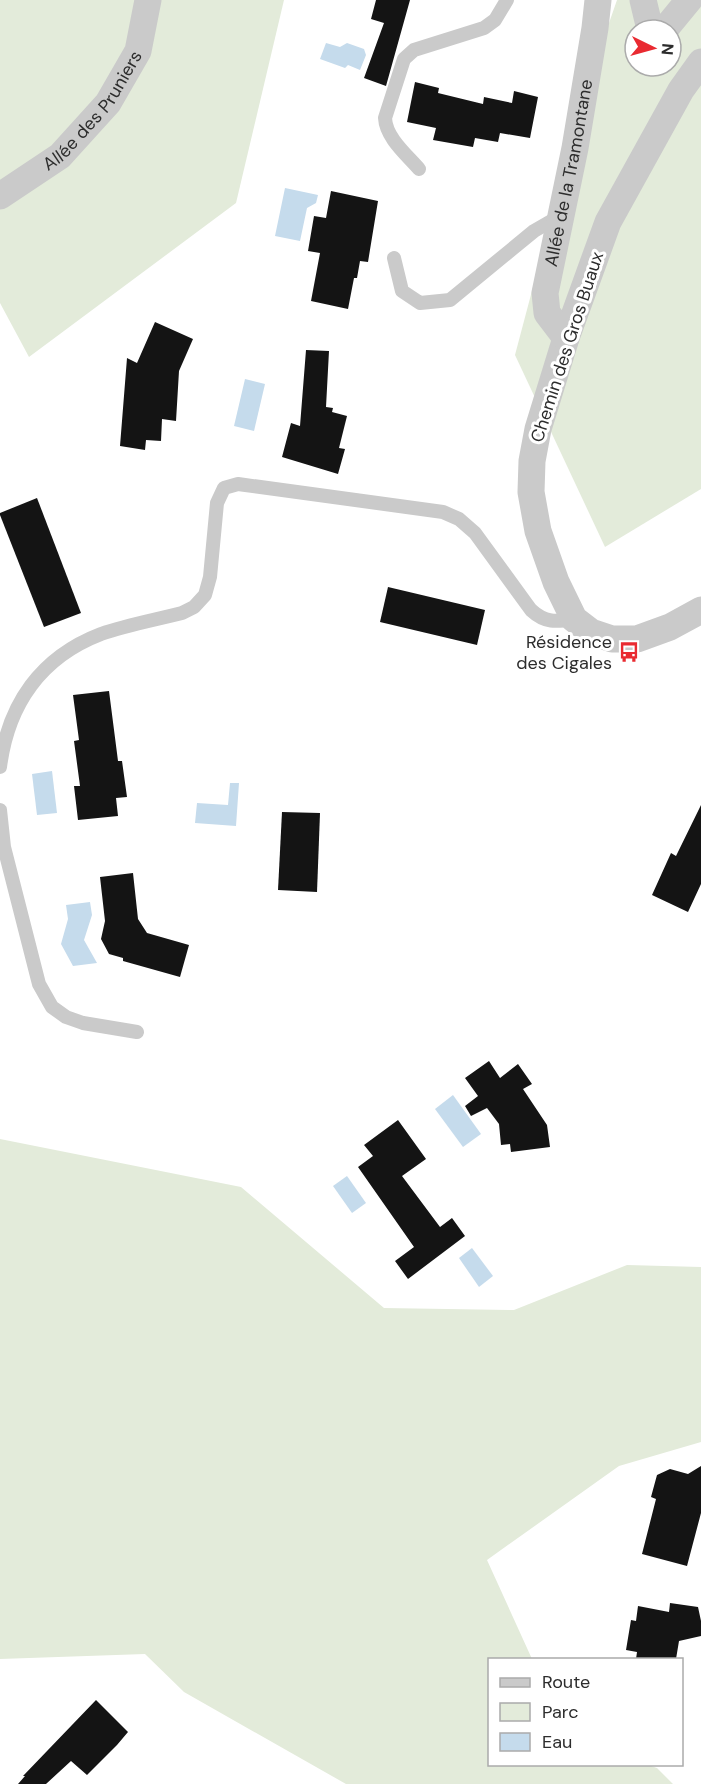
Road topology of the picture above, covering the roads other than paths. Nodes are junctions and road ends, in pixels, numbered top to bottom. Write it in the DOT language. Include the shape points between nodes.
graph roads {
  1 [pos="148,0"];
  2 [pos="507,0"];
  3 [pos="598,0"];
  4 [pos="643,0"];
  5 [pos="689,0"];
  6 [pos="701,62"];
  7 [pos="419,169"];
  8 [pos="0,196"];
  9 [pos="562,215"];
  10 [pos="394,258"];
  11 [pos="566,338"];
  12 [pos="701,610"];
  13 [pos="574,619"];
  14 [pos="1,751"];
  15 [pos="0,767"];
  16 [pos="0,810"];
  17 [pos="137,1032"];
  1 -- 8 [label="street, Allée des Pruniers" via="138,51 108,103 60,156"];
  2 -- 7 [label="lane" via="495,20 484,28 414,50 404,59 385,118 386,127"];
  3 -- 9 [label="street, Allée de la Tramontane"];
  4 -- 5 [label="street" via="649,25 666,28"];
  6 -- 11 [label="street, Chemin des Gros Buaux" via="681,90 608,222"];
  9 -- 10 [label="lane" via="534,231 450,300 420,303 402,291"];
  9 -- 11 [label="street, Allée de la Tramontane" via="544,304 551,321"];
  11 -- 13 [label="street, Chemin des Gros Buaux" via="538,429 531,492 538,531"];
  12 -- 13 [label="street" via="637,639 612,639 591,632"];
  13 -- 14 [label="lane" via="549,622 536,615 475,533 444,512 238,484 224,488 217,503 205,595 182,613 101,634 51,662 26,691 12,716"];
  14 -- 15 [label="lane"];
  16 -- 17 [label="lane" via="4,847 39,984 52,1007 83,1023"];
}
